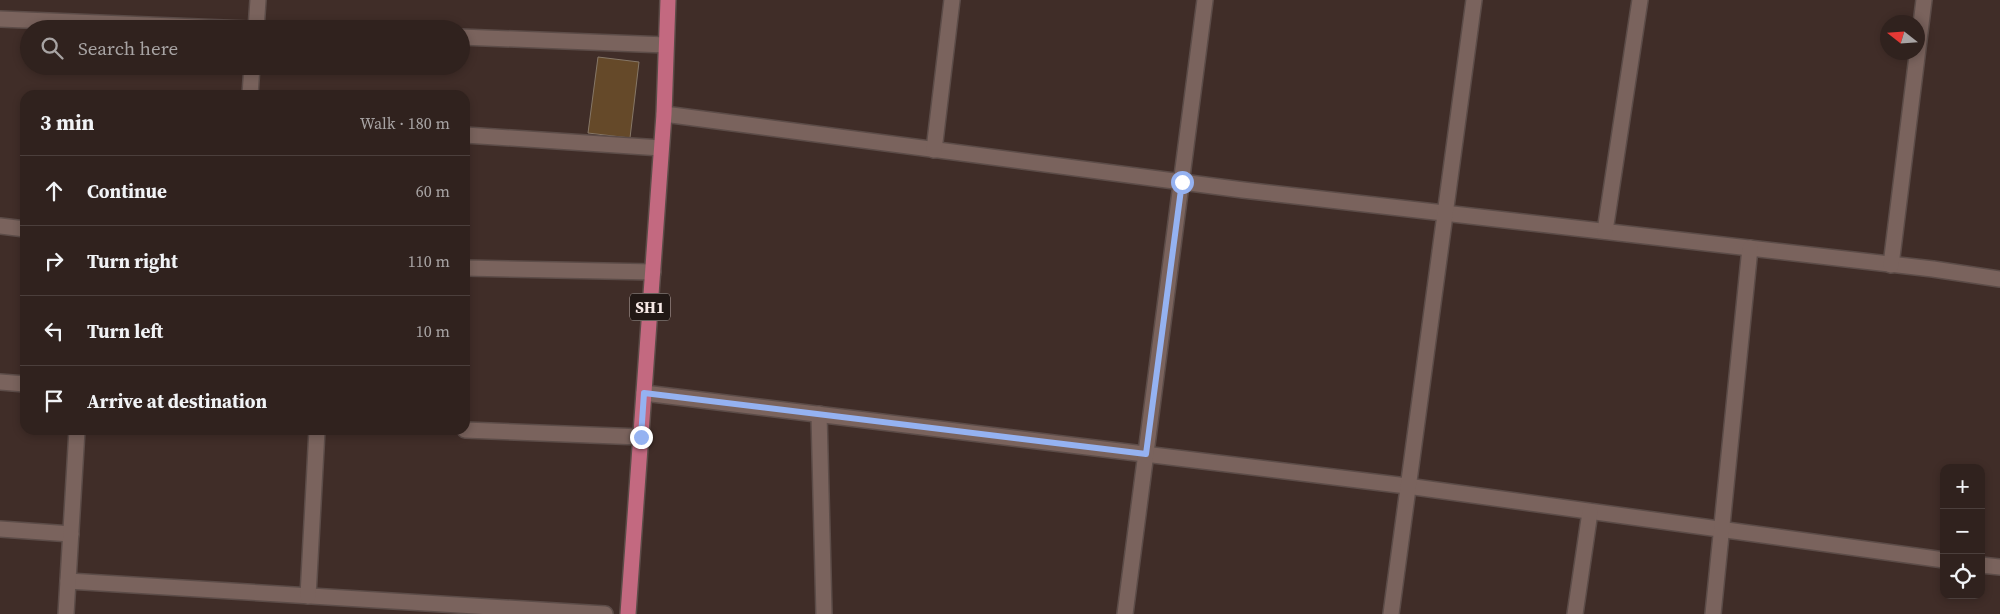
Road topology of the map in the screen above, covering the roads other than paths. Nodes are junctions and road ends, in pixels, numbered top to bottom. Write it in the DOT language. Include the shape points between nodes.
graph roads {
  1 [pos="258,0"];
  2 [pos="668,0"];
  3 [pos="952,0"];
  4 [pos="1205,0"];
  5 [pos="1474,0"];
  6 [pos="1640,0"];
  7 [pos="1924,0"];
  8 [pos="0,20"];
  9 [pos="257,20"];
  10 [pos="20,21"];
  11 [pos="470,37"];
  12 [pos="666,45"];
  13 [pos="251,75"];
  14 [pos="250,90"];
  15 [pos="664,114"];
  16 [pos="470,135"];
  17 [pos="661,148"];
  18 [pos="934,150"];
  19 [pos="1182,182"];
  20 [pos="1445,214"];
  21 [pos="0,226"];
  22 [pos="20,228"];
  23 [pos="1605,231"];
  24 [pos="1750,248"];
  25 [pos="1891,265"];
  26 [pos="470,268"];
  27 [pos="653,272"];
  28 [pos="2000,279"];
  29 [pos="0,382"];
  30 [pos="20,384"];
  31 [pos="644,393"];
  32 [pos="819,414"];
  33 [pos="470,430"];
  34 [pos="77,435"];
  35 [pos="318,435"];
  36 [pos="641,437"];
  37 [pos="1146,454"];
  38 [pos="1407,486"];
  39 [pos="1590,512"];
  40 [pos="0,529"];
  41 [pos="1722,530"];
  42 [pos="71,534"];
  43 [pos="1940,559"];
  44 [pos="1985,565"];
  45 [pos="2000,567"];
  46 [pos="68,581"];
  47 [pos="308,596"];
  48 [pos="66,614"];
  49 [pos="605,614"];
  50 [pos="628,614"];
  51 [pos="824,614"];
  52 [pos="1125,614"];
  53 [pos="1391,614"];
  54 [pos="1575,614"];
  55 [pos="1713,614"];
  1 -- 9 [label="street"];
  2 -- 12 [label="main road, SH1"];
  3 -- 18 [label="street"];
  4 -- 19 [label="street"];
  5 -- 20 [label="street"];
  6 -- 23 [label="street"];
  7 -- 25 [label="street"];
  8 -- 10 [label="street"];
  11 -- 12 [label="street"];
  12 -- 15 [label="main road, SH1"];
  13 -- 14 [label="street"];
  15 -- 17 [label="main road, SH1"];
  15 -- 18 [label="street"];
  16 -- 17 [label="street"];
  17 -- 27 [label="main road, SH1"];
  18 -- 19 [label="street"];
  19 -- 20 [label="street"];
  19 -- 37 [label="street"];
  20 -- 23 [label="street"];
  20 -- 38 [label="street"];
  21 -- 22 [label="street"];
  23 -- 24 [label="street"];
  24 -- 25 [label="street"];
  24 -- 41 [label="street"];
  25 -- 28 [label="street"];
  26 -- 27 [label="street"];
  27 -- 31 [label="main road, SH1"];
  29 -- 30 [label="street"];
  31 -- 32 [label="street"];
  31 -- 36 [label="main road, SH1"];
  32 -- 37 [label="street"];
  32 -- 51 [label="street"];
  33 -- 36 [label="street"];
  34 -- 42 [label="street"];
  35 -- 47 [label="street"];
  36 -- 50 [label="main road, SH1"];
  37 -- 38 [label="street"];
  37 -- 52 [label="street"];
  38 -- 39 [label="street"];
  38 -- 53 [label="street"];
  39 -- 41 [label="street"];
  39 -- 54 [label="street"];
  40 -- 42 [label="street"];
  41 -- 43 [label="street"];
  41 -- 55 [label="street"];
  42 -- 46 [label="street"];
  44 -- 45 [label="street"];
  46 -- 47 [label="street"];
  46 -- 48 [label="street"];
  47 -- 49 [label="street"];
}
